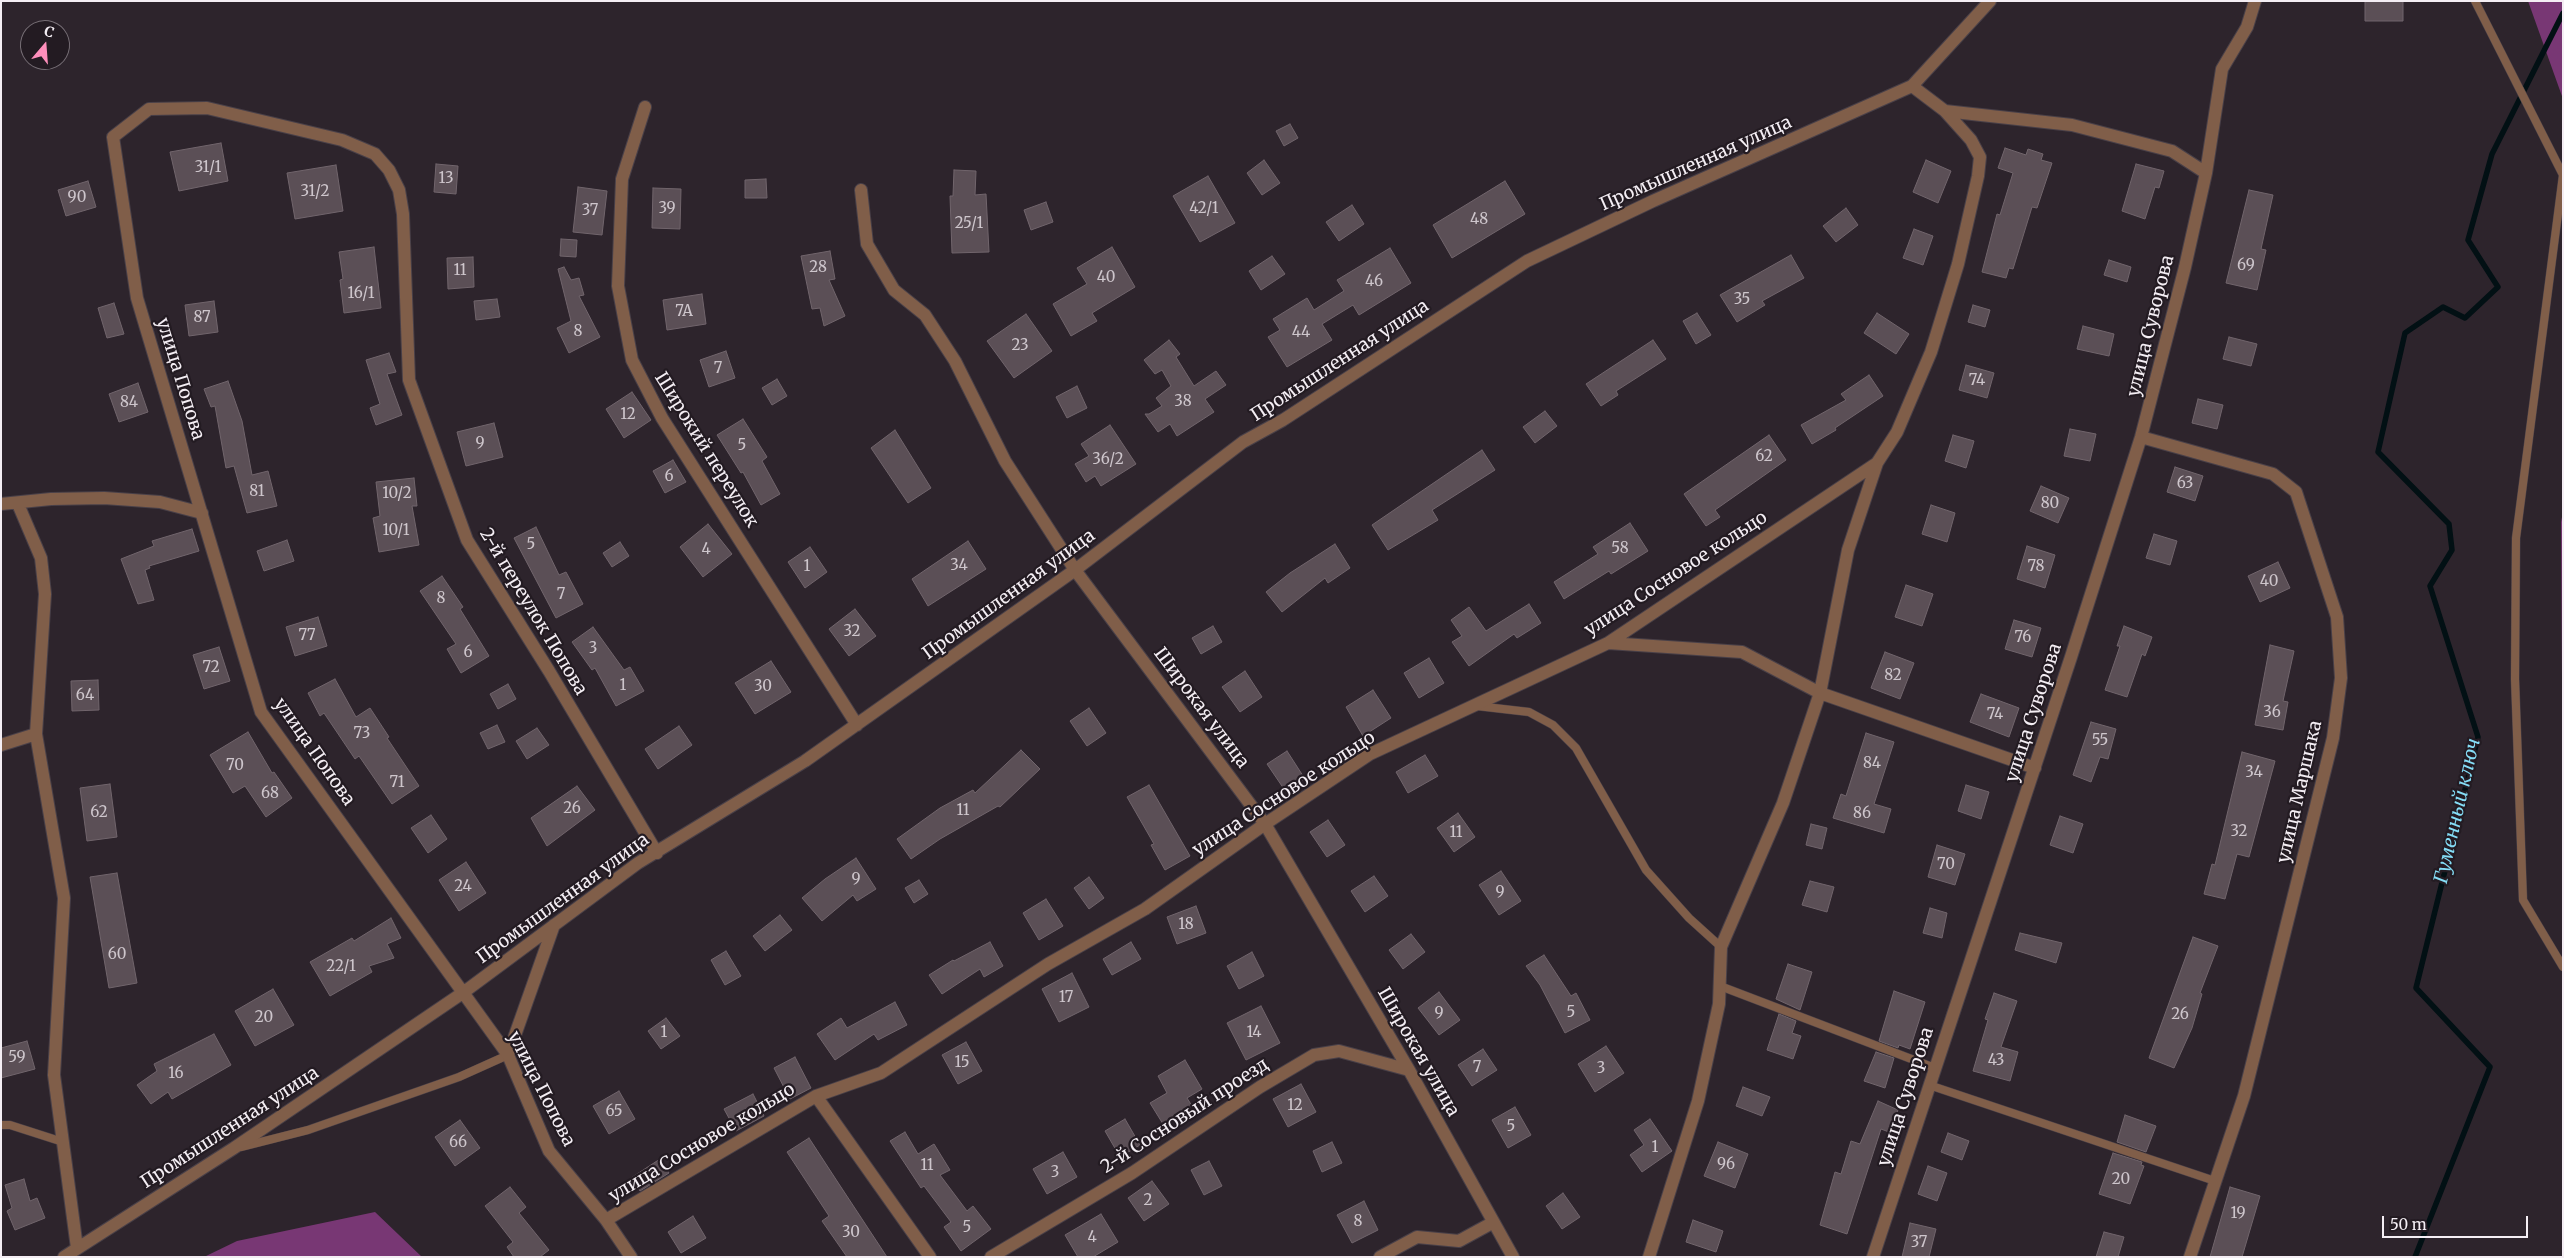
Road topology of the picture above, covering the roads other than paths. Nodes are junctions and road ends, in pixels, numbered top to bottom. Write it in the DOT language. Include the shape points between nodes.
graph roads {
  1 [pos="1990,1"];
  2 [pos="2255,1"];
  3 [pos="2475,1"];
  4 [pos="1912,86"];
  5 [pos="645,108"];
  6 [pos="1945,111"];
  7 [pos="113,137"];
  8 [pos="2206,173"];
  9 [pos="2563,175"];
  10 [pos="861,190"];
  11 [pos="2141,437"];
  12 [pos="1877,463"];
  13 [pos="1,504"];
  14 [pos="18,504"];
  15 [pos="202,513"];
  16 [pos="1075,570"];
  17 [pos="1608,643"];
  18 [pos="1820,693"];
  19 [pos="1477,706"];
  20 [pos="857,725"];
  21 [pos="36,734"];
  22 [pos="1,745"];
  23 [pos="2034,768"];
  24 [pos="1265,824"];
  25 [pos="657,853"];
  26 [pos="554,925"];
  27 [pos="1721,948"];
  28 [pos="2563,967"];
  29 [pos="1720,986"];
  30 [pos="464,992"];
  31 [pos="508,1055"];
  32 [pos="1935,1068"];
  33 [pos="1409,1070"];
  34 [pos="1929,1085"];
  35 [pos="816,1096"];
  36 [pos="1,1125"];
  37 [pos="63,1142"];
  38 [pos="234,1148"];
  39 [pos="2215,1181"];
  40 [pos="606,1220"];
  41 [pos="1492,1223"];
  42 [pos="77,1248"];
  43 [pos="64,1257"];
  44 [pos="631,1257"];
  45 [pos="930,1257"];
  46 [pos="992,1257"];
  47 [pos="1380,1257"];
  48 [pos="1513,1257"];
  49 [pos="1649,1257"];
  50 [pos="1874,1257"];
  51 [pos="2190,1257"];
  1 -- 4 [label="street, Промышленная улица"];
  2 -- 8 [label="street, улица Суворова" via="2247,27 2222,68"];
  3 -- 9 [label="lane"];
  4 -- 6 [label="street, улица Сосновое кольцо"];
  4 -- 16 [label="street, Промышленная улица" via="1527,261 1283,420 1243,442"];
  5 -- 20 [label="street, Широкий переулок" via="622,179 618,286 632,360 662,418"];
  6 -- 8 [label="street" via="2072,125 2172,151"];
  6 -- 12 [label="street, улица Сосновое кольцо" via="1971,140 1980,157 1978,176 1958,264 1931,352 1897,432"];
  7 -- 15 [label="street, улица Попова" via="137,298"];
  7 -- 25 [label="street, 2-й переулок Попова" via="149,109 207,108 342,140 375,154 388,170 399,190 403,214 409,380 467,540"];
  8 -- 11 [label="street, улица Суворова"];
  9 -- 28 [label="lane" via="2516,538 2515,679 2523,900"];
  10 -- 16 [label="street, Широкая улица" via="867,244 894,290 924,315 955,361 1005,461"];
  11 -- 23 [label="street, улица Суворова"];
  11 -- 39 [label="street, улица Маршака" via="2273,474 2296,492 2336,617 2341,678 2333,738 2244,1096"];
  12 -- 17 [label="street, улица Сосновое кольцо"];
  12 -- 18 [label="street, улица Сосновое кольцо" via="1848,550"];
  13 -- 14 [label="street"];
  14 -- 15 [label="street" via="51,499 104,498 160,502"];
  14 -- 21 [label="street" via="42,558 46,594"];
  15 -- 30 [label="street, улица Попова" via="262,712"];
  16 -- 20 [label="street, Промышленная улица"];
  16 -- 24 [label="street, Широкая улица"];
  17 -- 18 [label="street" via="1742,652"];
  17 -- 19 [label="street, улица Сосновое кольцо"];
  18 -- 23 [label="street"];
  18 -- 27 [label="street, улица Сосновое кольцо" via="1783,803"];
  19 -- 24 [label="street, улица Сосновое кольцо" via="1370,754"];
  19 -- 27 [label="lane" via="1529,712 1553,724 1576,748 1646,870"];
  20 -- 25 [label="street, Промышленная улица"];
  21 -- 22 [label="street"];
  21 -- 37 [label="street" via="64,898 54,1075"];
  23 -- 32 [label="street, улица Суворова"];
  24 -- 33 [label="street, Широкая улица"];
  24 -- 35 [label="street, улица Сосновое кольцо" via="1144,909 1048,964 881,1073"];
  25 -- 26 [label="street, Промышленная улица" via="638,863"];
  26 -- 30 [label="street, Промышленная улица"];
  26 -- 31 [label="street"];
  27 -- 29 [label="street, улица Сосновое кольцо"];
  29 -- 32 [label="lane"];
  29 -- 49 [label="street, улица Сосновое кольцо" via="1698,1101"];
  30 -- 31 [label="street, улица Попова"];
  30 -- 38 [label="street, Промышленная улица"];
  31 -- 38 [label="lane" via="459,1077 308,1130"];
  31 -- 40 [label="street, улица Попова" via="549,1150"];
  32 -- 34 [label="street, улица Суворова"];
  33 -- 41 [label="street, Широкая улица"];
  33 -- 46 [label="street, 2-й Сосновый проезд" via="1338,1051 1314,1055 1260,1087 1132,1173"];
  34 -- 39 [label="lane"];
  34 -- 50 [label="street, улица Суворова"];
  35 -- 40 [label="street, улица Сосновое кольцо"];
  35 -- 45 [label="street, улица Сосновое кольцо"];
  36 -- 37 [label="lane"];
  37 -- 42 [label="street"];
  38 -- 42 [label="street, Промышленная улица"];
  39 -- 51 [label="street, улица Маршака"];
  40 -- 44 [label="street, улица Попова"];
  41 -- 47 [label="street" via="1459,1241 1417,1237"];
  41 -- 48 [label="street, Широкая улица"];
  42 -- 43 [label="street, Промышленная улица"];
}
